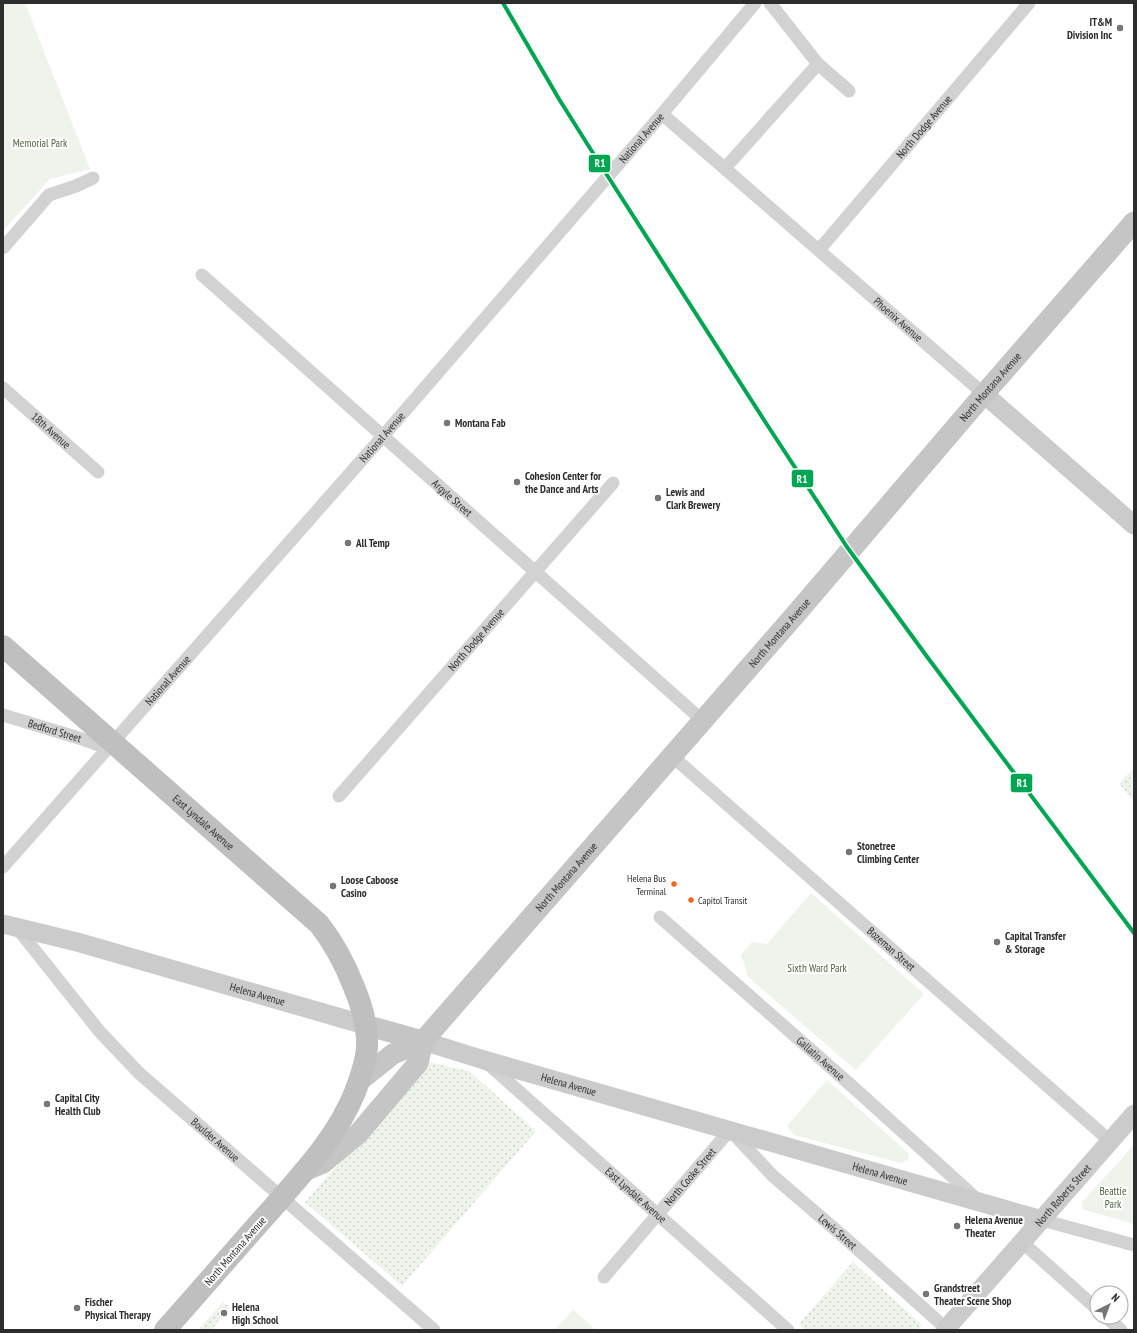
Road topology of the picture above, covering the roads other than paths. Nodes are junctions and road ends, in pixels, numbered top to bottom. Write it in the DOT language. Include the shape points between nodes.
graph roads {
  1 [pos="755,3"];
  2 [pos="770,3"];
  3 [pos="1029,3"];
  4 [pos="818,64"];
  5 [pos="849,91"];
  6 [pos="662,114"];
  7 [pos="725,168"];
  8 [pos="93,178"];
  9 [pos="1133,226"];
  10 [pos="3,248"];
  11 [pos="819,250"];
  12 [pos="202,275"];
  13 [pos="3,388"];
  14 [pos="984,394"];
  15 [pos="383,436"];
  16 [pos="98,472"];
  17 [pos="613,483"];
  18 [pos="1134,525"];
  19 [pos="536,572"];
  20 [pos="3,646"];
  21 [pos="3,715"];
  22 [pos="703,721"];
  23 [pos="109,745"];
  24 [pos="672,756"];
  25 [pos="339,796"];
  26 [pos="3,867"];
  27 [pos="660,917"];
  28 [pos="10,926"];
  29 [pos="365,1026"];
  30 [pos="423,1041"];
  31 [pos="484,1060"];
  32 [pos="359,1081"];
  33 [pos="1134,1114"];
  34 [pos="730,1130"];
  35 [pos="1110,1141"];
  36 [pos="304,1171"];
  37 [pos="282,1197"];
  38 [pos="981,1202"];
  39 [pos="658,1214"];
  40 [pos="1042,1220"];
  41 [pos="1022,1242"];
  42 [pos="1134,1245"];
  43 [pos="604,1277"];
  44 [pos="1089,1302"];
  45 [pos="946,1329"];
  46 [pos="165,1330"];
  47 [pos="434,1330"];
  48 [pos="788,1330"];
  1 -- 6 [label="street, National Avenue"];
  2 -- 4 [label="street"];
  3 -- 11 [label="street, North Dodge Avenue"];
  4 -- 5 [label="street"];
  4 -- 7 [label="street"];
  6 -- 7 [label="street, Phoenix Avenue"];
  6 -- 15 [label="street, National Avenue"];
  7 -- 11 [label="street, Phoenix Avenue"];
  8 -- 10 [label="street" via="49,195"];
  9 -- 14 [label="main road, North Montana Avenue"];
  11 -- 14 [label="street, Phoenix Avenue"];
  12 -- 15 [label="street, Argyle Street"];
  13 -- 16 [label="street, 18th Avenue"];
  14 -- 18 [label="street, Phoenix Avenue"];
  14 -- 22 [label="main road, North Montana Avenue"];
  15 -- 19 [label="street, Argyle Street"];
  15 -- 23 [label="street, National Avenue"];
  17 -- 19 [label="street, North Dodge Avenue"];
  19 -- 22 [label="street, Argyle Street"];
  19 -- 25 [label="street, North Dodge Avenue"];
  20 -- 23 [label="highway, East Lyndale Avenue"];
  21 -- 23 [label="street, Bedford Street"];
  22 -- 24 [label="main road, North Montana Avenue"];
  23 -- 26 [label="street, National Avenue"];
  23 -- 29 [label="highway, East Lyndale Avenue" via="249,861 319,924 332,941 348,972 364,1014"];
  24 -- 30 [label="main road, North Montana Avenue"];
  24 -- 35 [label="street, Bozeman Street"];
  27 -- 38 [label="street, Gallatin Avenue"];
  28 -- 29 [label="street, Helena Avenue" via="77,942"];
  28 -- 37 [label="street, Boulder Avenue" via="100,1032 139,1073"];
  29 -- 30 [label="main road, Helena Avenue"];
  29 -- 32 [label="highway, North Montana Avenue" via="367,1048"];
  30 -- 31 [label="street, Helena Avenue"];
  30 -- 32 [label="main road, North Montana Avenue" via="393,1054"];
  30 -- 36 [label="main road, North Montana Avenue" via="418,1063 358,1134 323,1163"];
  31 -- 34 [label="street, Helena Avenue"];
  31 -- 39 [label="street, East Lyndale Avenue"];
  32 -- 36 [label="highway, North Montana Avenue" via="342,1119"];
  33 -- 35 [label="street, North Roberts Street"];
  34 -- 38 [label="street, Helena Avenue"];
  34 -- 39 [label="street, North Cooke Street"];
  34 -- 45 [label="street, Lewis Street" via="773,1176"];
  35 -- 40 [label="street, North Roberts Street"];
  36 -- 37 [label="highway, North Montana Avenue"];
  37 -- 46 [label="highway, North Montana Avenue"];
  37 -- 47 [label="street, Boulder Avenue"];
  38 -- 40 [label="street, Helena Avenue"];
  39 -- 43 [label="street, North Cooke Street"];
  39 -- 48 [label="street, East Lyndale Avenue"];
  40 -- 41 [label="street, North Roberts Street"];
  40 -- 42 [label="street, Helena Avenue"];
  41 -- 44 [label="street"];
  41 -- 45 [label="street, North Roberts Street"];
}
